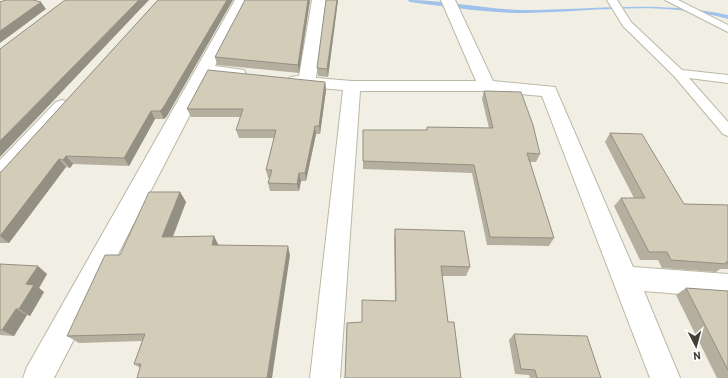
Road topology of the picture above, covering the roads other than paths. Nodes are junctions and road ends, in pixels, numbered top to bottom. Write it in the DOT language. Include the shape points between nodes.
graph roads {
  1 [pos="242,0"];
  2 [pos="319,0"];
  3 [pos="448,0"];
  4 [pos="612,0"];
  5 [pos="670,0"];
  6 [pos="728,29"];
  7 [pos="203,70"];
  8 [pos="678,73"];
  9 [pos="255,76"];
  10 [pos="277,79"];
  11 [pos="728,80"];
  12 [pos="307,82"];
  13 [pos="352,86"];
  14 [pos="487,86"];
  15 [pos="74,92"];
  16 [pos="728,131"];
  17 [pos="0,173"];
  18 [pos="624,278"];
  19 [pos="728,286"];
  20 [pos="38,378"];
  21 [pos="325,378"];
  22 [pos="665,378"];
  1 -- 7 [label="street"];
  2 -- 12 [label="street"];
  3 -- 14 [label="street"];
  4 -- 8 [label="lane" via="627,24"];
  5 -- 6 [label="lane"];
  7 -- 9 [label="street"];
  7 -- 20 [label="street"];
  8 -- 11 [label="lane"];
  8 -- 16 [label="lane"];
  10 -- 12 [label="street"];
  12 -- 13 [label="street"];
  13 -- 14 [label="street"];
  13 -- 21 [label="street"];
  14 -- 18 [label="street" via="549,91"];
  15 -- 17 [label="street"];
  18 -- 19 [label="street"];
  18 -- 22 [label="street"];
}
